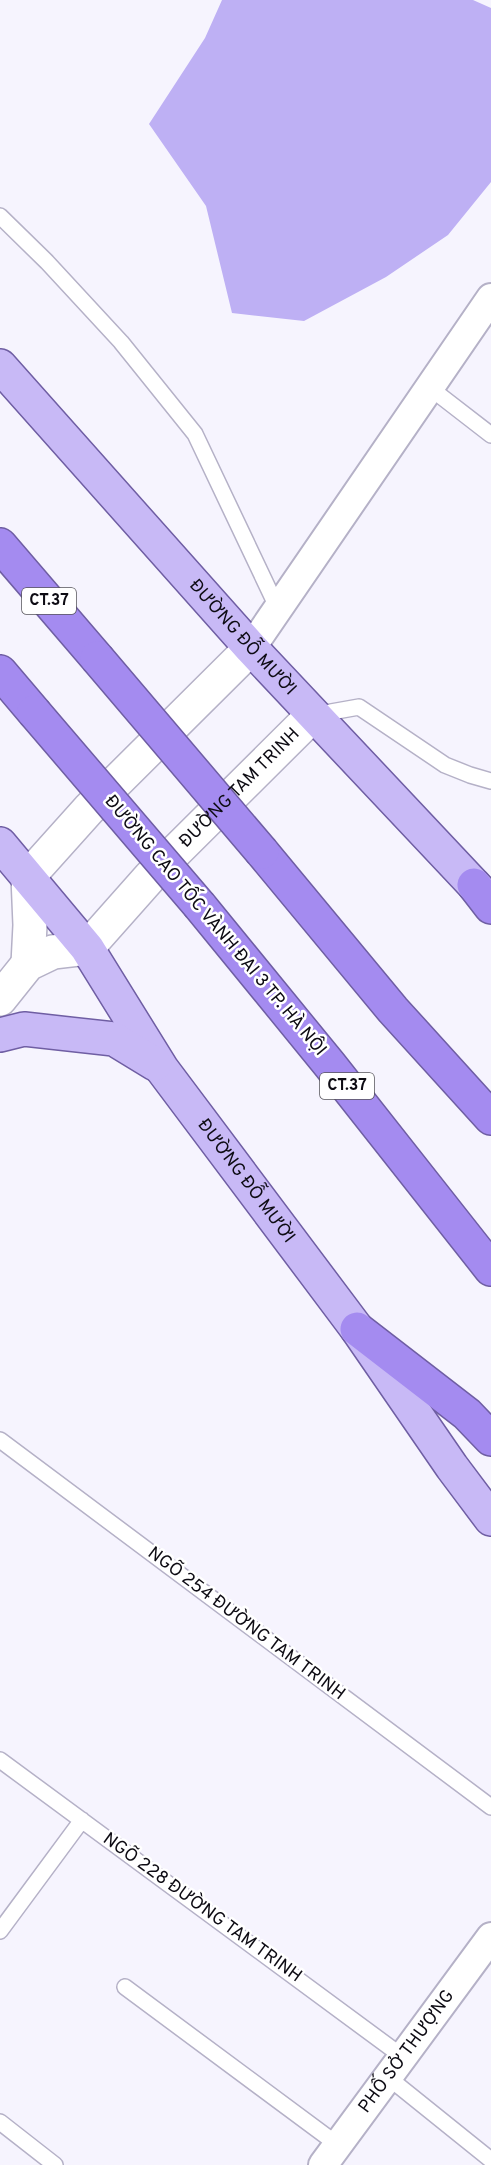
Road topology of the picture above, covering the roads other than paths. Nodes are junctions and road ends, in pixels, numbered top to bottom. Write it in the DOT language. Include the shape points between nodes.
graph roads {
  1 [pos="0,216"];
  2 [pos="491,298"];
  3 [pos="0,366"];
  4 [pos="429,387"];
  5 [pos="491,435"];
  6 [pos="0,545"];
  7 [pos="278,609"];
  8 [pos="251,648"];
  9 [pos="0,672"];
  10 [pos="313,715"];
  11 [pos="491,781"];
  12 [pos="0,844"];
  13 [pos="28,878"];
  14 [pos="485,898"];
  15 [pos="87,948"];
  16 [pos="28,964"];
  17 [pos="0,999"];
  18 [pos="0,1035"];
  19 [pos="162,1069"];
  20 [pos="491,1118"];
  21 [pos="491,1269"];
  22 [pos="357,1329"];
  23 [pos="491,1439"];
  24 [pos="0,1440"];
  25 [pos="491,1519"];
  26 [pos="0,1760"];
  27 [pos="491,1807"];
  28 [pos="82,1820"];
  29 [pos="0,1931"];
  30 [pos="491,1937"];
  31 [pos="125,1987"];
  32 [pos="396,2068"];
  33 [pos="0,2122"];
  34 [pos="330,2155"];
  35 [pos="491,2160"];
  36 [pos="55,2165"];
  1 -- 7 [label="lane" via="121,342 195,434"];
  2 -- 4 [label="street"];
  3 -- 8 [label="main road, ĐƯỜNG ĐỖ MƯỜI"];
  4 -- 5 [label="lane"];
  4 -- 7 [label="street"];
  6 -- 20 [label="highway, CT.37, bridge" via="393,1010"];
  7 -- 8 [label="street"];
  8 -- 10 [label="main road, ĐƯỜNG ĐỖ MƯỜI"];
  8 -- 13 [label="main road" via="89,809"];
  9 -- 21 [label="highway, ĐƯỜNG CAO TỐC VÀNH ĐAI 3 TP. HÀ NỘI / CT.37, bridge" via="200,906"];
  10 -- 11 [label="lane" via="359,707 445,765"];
  10 -- 14 [label="main road, ĐƯỜNG ĐỖ MƯỜI"];
  10 -- 15 [label="main road, ĐƯỜNG TAM TRINH" via="150,877"];
  12 -- 13 [label="main road, ĐƯỜNG ĐỖ MƯỜI"];
  13 -- 15 [label="main road, ĐƯỜNG ĐỖ MƯỜI"];
  13 -- 16 [label="main road"];
  15 -- 16 [label="main road" via="53,952"];
  15 -- 19 [label="main road, ĐƯỜNG ĐỖ MƯỜI"];
  16 -- 17 [label="main road"];
  18 -- 19 [label="main road" via="24,1029 114,1039"];
  19 -- 22 [label="main road, ĐƯỜNG ĐỖ MƯỜI"];
  22 -- 23 [label="highway" via="467,1414"];
  22 -- 25 [label="main road, ĐƯỜNG ĐỖ MƯỜI"];
  24 -- 27 [label="lane, NGÕ 254 ĐƯỜNG TAM TRINH"];
  26 -- 28 [label="lane, NGÕ 228 ĐƯỜNG TAM TRINH"];
  28 -- 29 [label="lane"];
  28 -- 32 [label="lane, NGÕ 228 ĐƯỜNG TAM TRINH"];
  30 -- 32 [label="street, PHỐ SỞ THƯỢNG"];
  31 -- 34 [label="lane"];
  32 -- 34 [label="street, PHỐ SỞ THƯỢNG"];
  32 -- 35 [label="lane, NGÕ 228 ĐƯỜNG TAM TRINH"];
  33 -- 36 [label="lane"];
}
